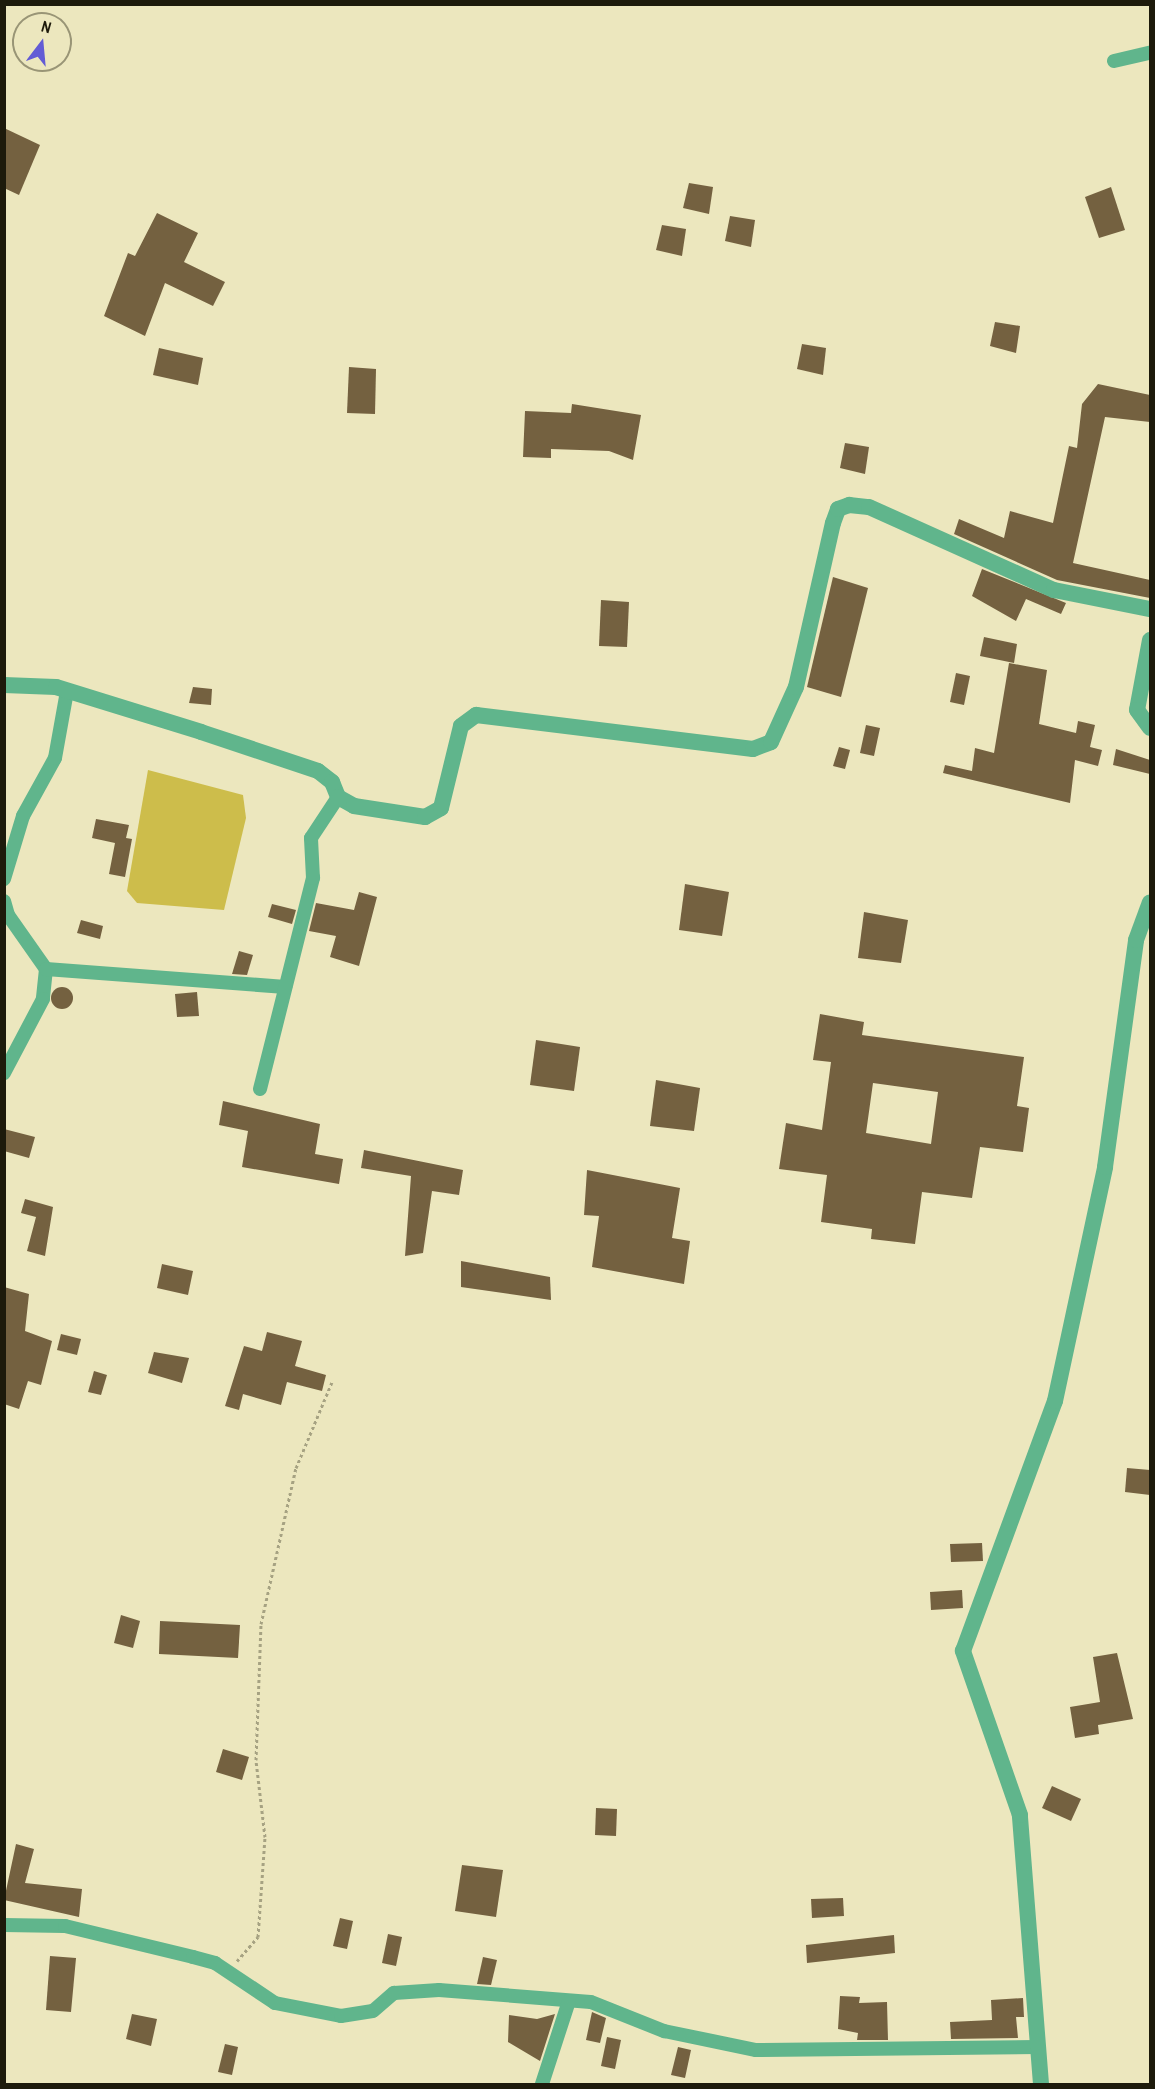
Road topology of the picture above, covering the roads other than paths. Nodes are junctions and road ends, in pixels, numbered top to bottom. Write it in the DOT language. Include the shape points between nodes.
graph roads {
  1 [pos="1150,53"];
  2 [pos="1114,61"];
  3 [pos="1150,609"];
  4 [pos="1150,640"];
  5 [pos="4,685"];
  6 [pos="67,691"];
  7 [pos="1150,728"];
  8 [pos="339,797"];
  9 [pos="4,879"];
  10 [pos="4,901"];
  11 [pos="1150,902"];
  12 [pos="46,969"];
  13 [pos="285,987"];
  14 [pos="4,1073"];
  15 [pos="261,1089"];
  16 [pos="4,1925"];
  17 [pos="569,2001"];
  18 [pos="1037,2047"];
  19 [pos="542,2085"];
  20 [pos="1041,2085"];
  1 -- 2 [label="street"];
  3 -- 8 [label="street" via="1054,590 870,507 849,505 838,509 833,523 796,687 764,747 626,735 489,713 461,726 450,787 435,813 406,816 354,806"];
  4 -- 7 [label="street" via="1137,710"];
  5 -- 6 [label="street"];
  6 -- 8 [label="street" via="318,771 332,782"];
  6 -- 9 [label="street" via="55,759 23,816"];
  8 -- 13 [label="street" via="311,838 313,878"];
  10 -- 12 [label="street" via="8,915"];
  11 -- 18 [label="street" via="1136,940 1105,1167 1055,1401 963,1651 1020,1815"];
  12 -- 13 [label="street"];
  12 -- 14 [label="street" via="43,999"];
  13 -- 15 [label="street"];
  16 -- 17 [label="street" via="65,1926 215,1964 275,2003 341,2016 373,2012 394,1993 410,1989"];
  17 -- 18 [label="street" via="605,2005 664,2031 756,2050"];
  17 -- 19 [label="street"];
  18 -- 20 [label="street"];
}
